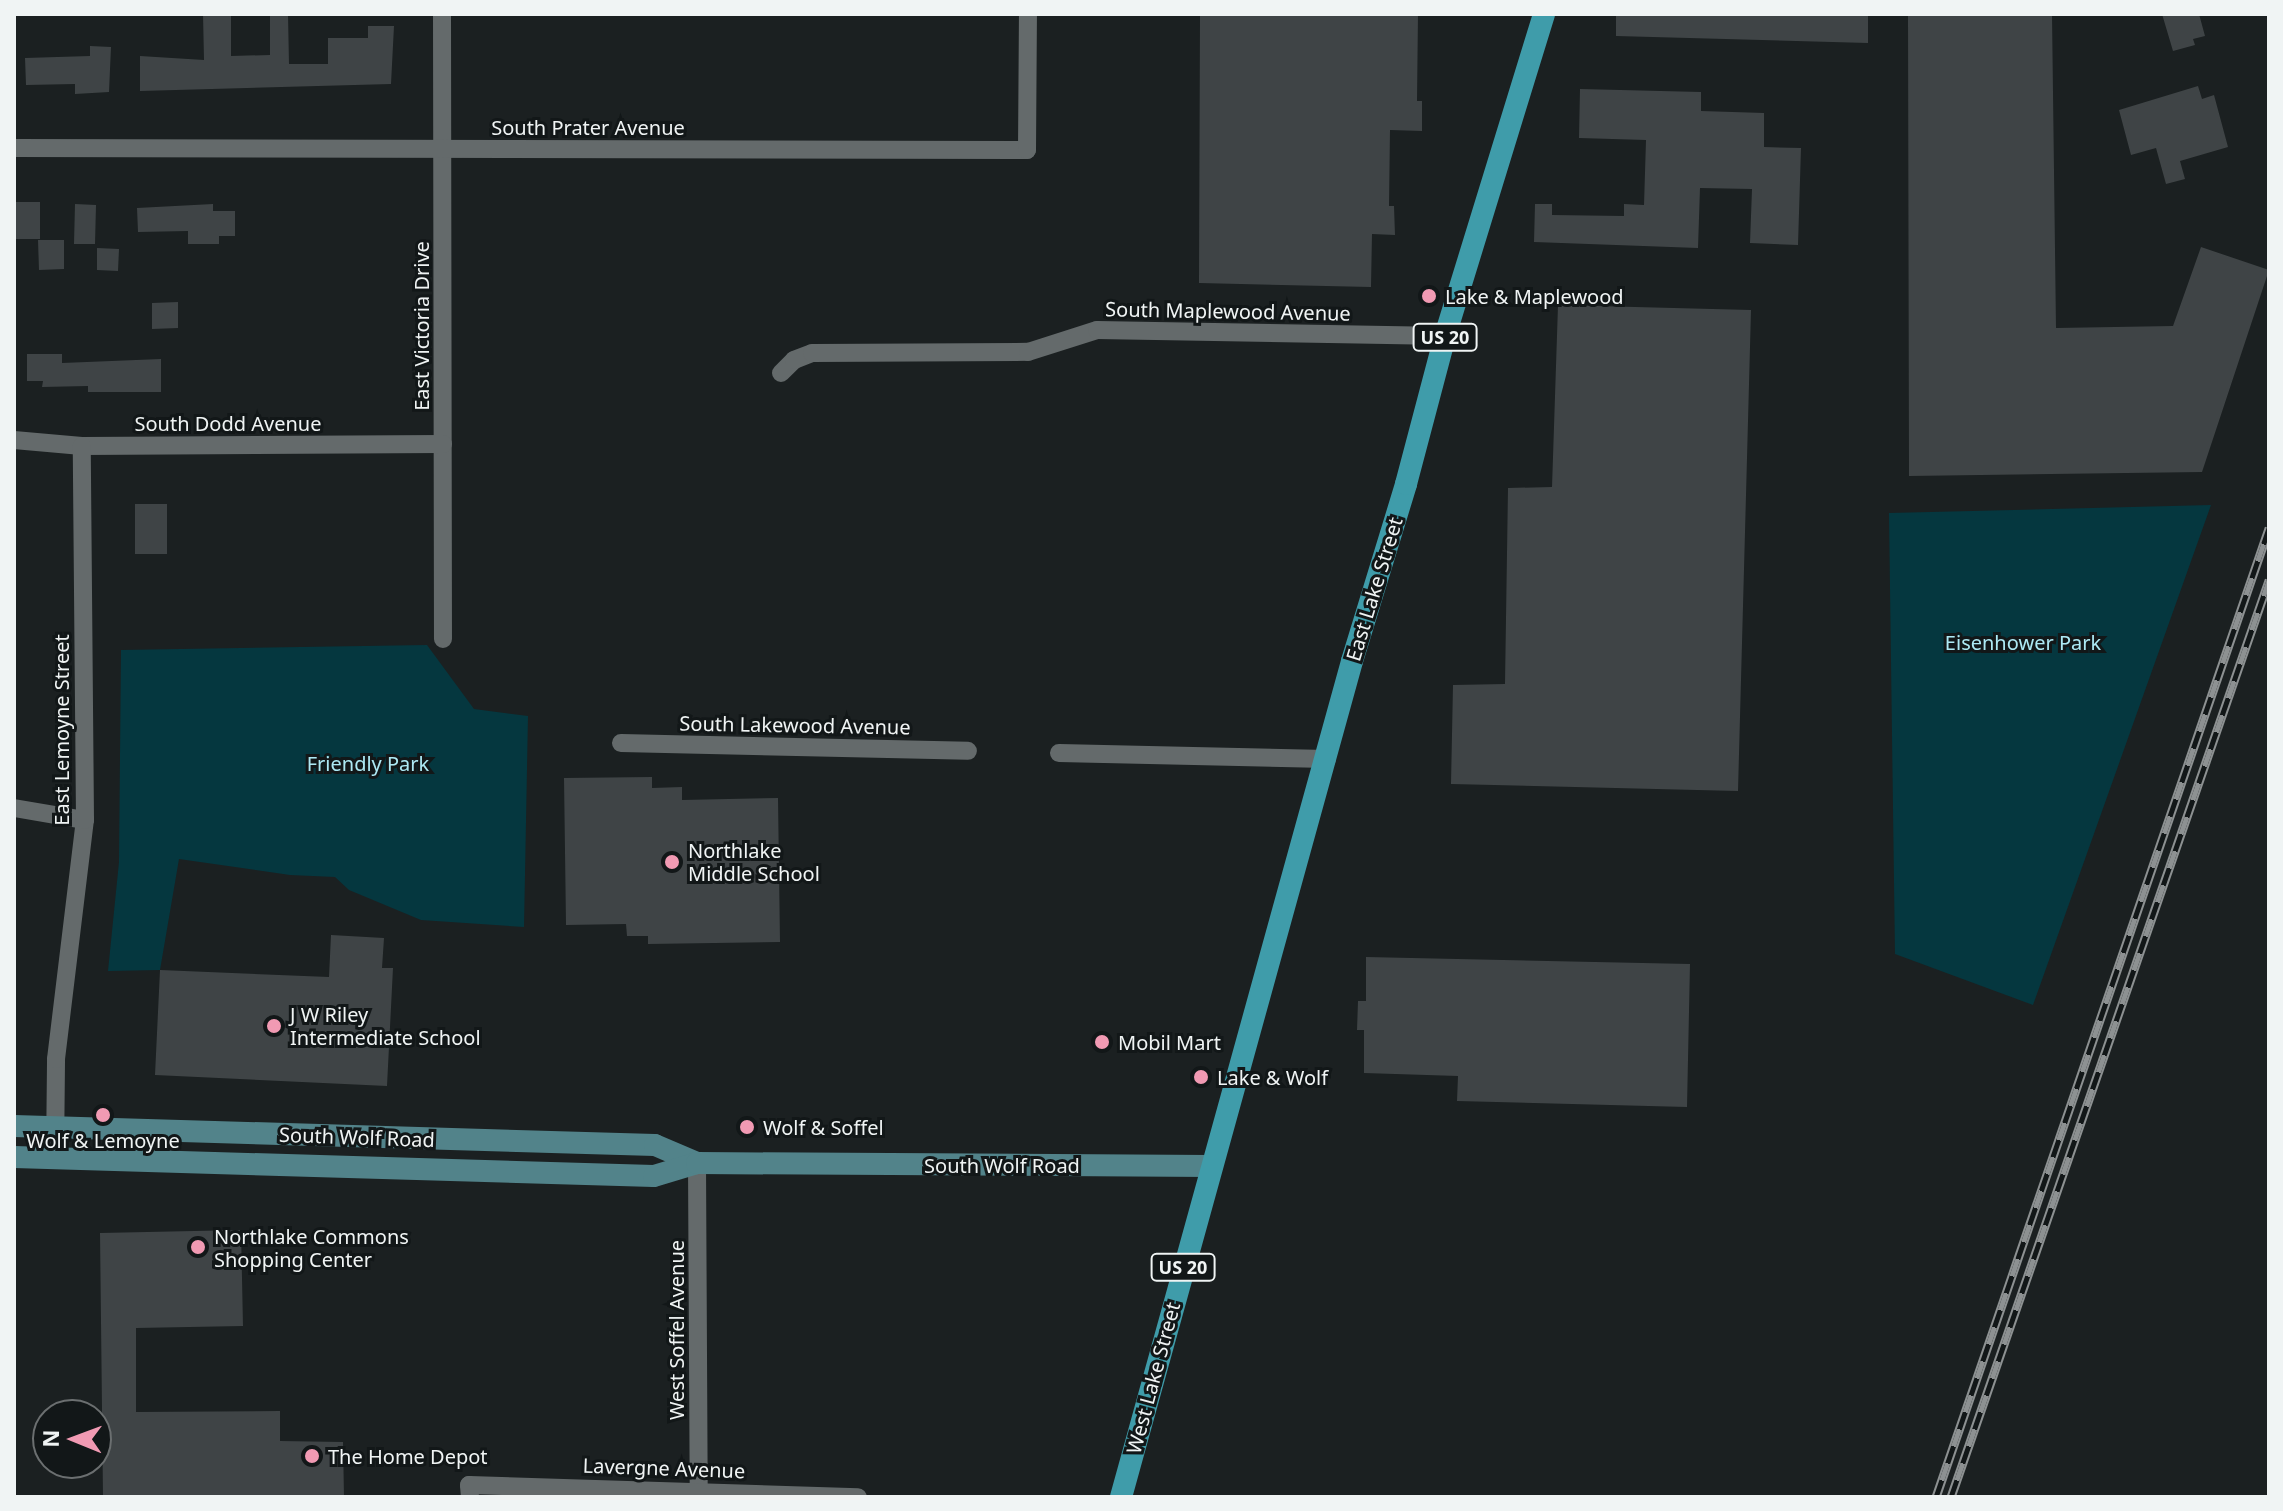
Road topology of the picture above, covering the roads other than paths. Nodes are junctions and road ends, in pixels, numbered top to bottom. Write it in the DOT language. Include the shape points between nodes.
graph roads {
  1 [pos="442,14"];
  2 [pos="1028,14"];
  3 [pos="1544,14"];
  4 [pos="14,148"];
  5 [pos="442,149"];
  6 [pos="1445,336"];
  7 [pos="781,373"];
  8 [pos="14,440"];
  9 [pos="443,444"];
  10 [pos="82,446"];
  11 [pos="443,639"];
  12 [pos="621,743"];
  13 [pos="968,751"];
  14 [pos="1059,753"];
  15 [pos="1327,759"];
  16 [pos="14,808"];
  17 [pos="85,820"];
  18 [pos="14,1126"];
  19 [pos="55,1129"];
  20 [pos="14,1157"];
  21 [pos="55,1158"];
  22 [pos="697,1163"];
  23 [pos="1211,1166"];
  24 [pos="470,1491"];
  25 [pos="698,1493"];
  26 [pos="858,1497"];
  27 [pos="1121,1497"];
  1 -- 5 [label="street, East Victoria Drive"];
  2 -- 5 [label="street, South Prater Avenue" via="1027,150"];
  3 -- 6 [label="main road, East Lake Street / US 20"];
  4 -- 5 [label="street, South Prater Avenue"];
  5 -- 9 [label="street, East Victoria Drive"];
  6 -- 7 [label="street, South Maplewood Avenue" via="1097,330 1028,352 829,351 794,360"];
  6 -- 15 [label="main road, East Lake Street / US 20"];
  8 -- 10 [label="street, South Dodd Avenue"];
  9 -- 10 [label="street, South Dodd Avenue"];
  9 -- 11 [label="street, East Victoria Drive"];
  10 -- 17 [label="street, East Lemoyne Street"];
  12 -- 13 [label="street, South Lakewood Avenue"];
  14 -- 15 [label="street"];
  15 -- 23 [label="main road, East Lake Street / US 20"];
  16 -- 17 [label="street"];
  17 -- 19 [label="street, East Lemoyne Street" via="56,1059"];
  18 -- 19 [label="main road, South Wolf Road"];
  19 -- 21 [label="street, East Lemoyne Street"];
  19 -- 22 [label="main road, South Wolf Road" via="655,1145"];
  20 -- 21 [label="main road, South Wolf Road"];
  21 -- 22 [label="main road, South Wolf Road" via="654,1176"];
  22 -- 23 [label="main road, South Wolf Road"];
  22 -- 25 [label="street, West Soffel Avenue"];
  23 -- 27 [label="main road, West Lake Street / US 20"];
  24 -- 25 [label="street, Lavergne Avenue"];
  25 -- 26 [label="street, Lavergne Avenue"];
}
